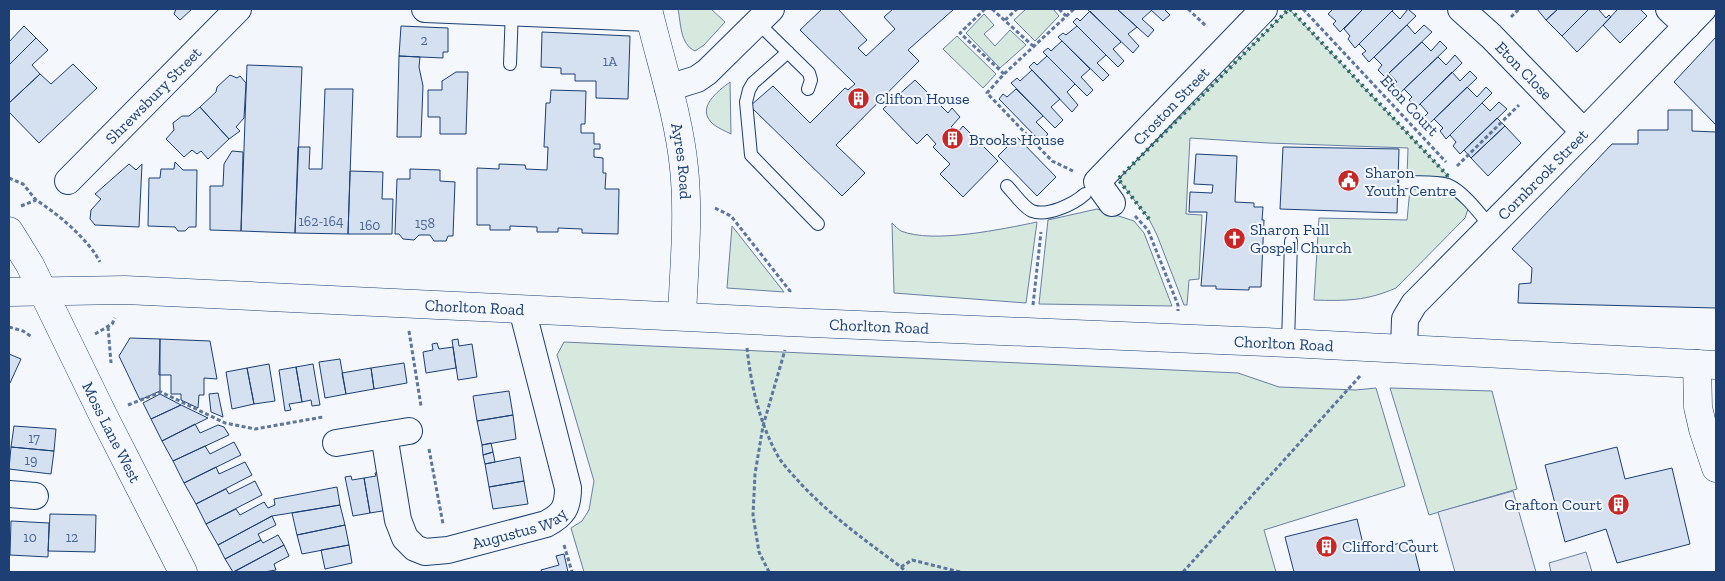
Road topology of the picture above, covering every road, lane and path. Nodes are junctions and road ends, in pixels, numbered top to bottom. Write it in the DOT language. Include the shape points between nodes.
graph roads {
  1 [pos="238,9"];
  2 [pos="425,9"];
  3 [pos="986,9"];
  4 [pos="992,9"];
  5 [pos="1017,9"];
  6 [pos="1059,9"];
  7 [pos="1074,9"];
  8 [pos="1264,9"];
  9 [pos="1303,9"];
  10 [pos="1461,9"];
  11 [pos="512,10"];
  12 [pos="649,13"];
  13 [pos="1686,14"];
  14 [pos="764,15"];
  15 [pos="1066,16"];
  16 [pos="1005,20"];
  17 [pos="1034,46"];
  18 [pos="788,52"];
  19 [pos="510,64"];
  20 [pos="1004,74"];
  21 [pos="1539,85"];
  22 [pos="668,88"];
  23 [pos="808,89"];
  24 [pos="1584,132"];
  25 [pos="1447,163"];
  26 [pos="1454,170"];
  27 [pos="9,178"];
  28 [pos="68,181"];
  29 [pos="1404,182"];
  30 [pos="1007,186"];
  31 [pos="1091,188"];
  32 [pos="686,193"];
  33 [pos="36,200"];
  34 [pos="1112,203"];
  35 [pos="1043,212"];
  36 [pos="818,224"];
  37 [pos="1490,226"];
  38 [pos="9,231"];
  39 [pos="1291,241"];
  40 [pos="42,291"];
  41 [pos="9,292"];
  42 [pos="522,309"];
  43 [pos="682,316"];
  44 [pos="744,320"];
  45 [pos="788,322"];
  46 [pos="1031,333"];
  47 [pos="1178,339"];
  48 [pos="1288,343"];
  49 [pos="1369,348"];
  50 [pos="1404,349"];
  51 [pos="1707,364"];
  52 [pos="103,415"];
  53 [pos="763,426"];
  54 [pos="254,429"];
  55 [pos="409,431"];
  56 [pos="384,435"];
  57 [pos="336,443"];
  58 [pos="1716,468"];
  59 [pos="9,494"];
  60 [pos="35,496"];
  61 [pos="902,567"];
  62 [pos="183,572"];
  63 [pos="769,572"];
  64 [pos="906,572"];
  65 [pos="960,572"];
  66 [pos="1183,572"];
  1 -- 28 [label="street, Shrewsbury Street"];
  2 -- 11 [label="street"];
  3 -- 20 [label="path" via="960,33"];
  4 -- 16 [label="path"];
  5 -- 16 [label="path"];
  6 -- 15 [label="path"];
  7 -- 15 [label="path"];
  8 -- 31 [label="street, Croston Street"];
  9 -- 25 [label="path, Eton Court"];
  10 -- 21 [label="street, Eton Close"];
  11 -- 12 [label="street"];
  11 -- 19 [label="lane"];
  12 -- 22 [label="main road, Ayres Road"];
  13 -- 24 [label="street, Cornbrook Street"];
  14 -- 18 [label="lane"];
  14 -- 22 [label="street" via="707,72 697,79"];
  15 -- 17 [label="path"];
  16 -- 17 [label="path"];
  17 -- 20 [label="path"];
  18 -- 23 [label="lane" via="809,73"];
  18 -- 36 [label="lane" via="749,90 746,111 751,155"];
  20 -- 31 [label="path" via="987,93 1052,162"];
  21 -- 24 [label="street, Eton Close"];
  21 -- 26 [label="path"];
  22 -- 32 [label="main road, Ayres Road" via="684,166"];
  24 -- 37 [label="street, Cornbrook Street"];
  27 -- 33 [label="path" via="23,184"];
  29 -- 37 [label="lane" via="1450,186"];
  30 -- 35 [label="lane" via="1030,210"];
  31 -- 34 [label="street"];
  31 -- 35 [label="lane" via="1076,202"];
  32 -- 43 [label="main road, Ayres Road"];
  32 -- 45 [label="path" via="731,216 790,291"];
  34 -- 47 [label="path" via="1135,216 1148,230 1178,305"];
  35 -- 46 [label="path"];
  37 -- 50 [label="street, Cornbrook Street" via="1414,304 1406,319"];
  38 -- 40 [label="main road, Moss Lane West"];
  39 -- 48 [label="lane"];
  40 -- 41 [label="main road, Chorlton Road"];
  40 -- 42 [label="main road, Chorlton Road" via="124,290"];
  40 -- 52 [label="main road, Moss Lane West"];
  42 -- 43 [label="main road, Chorlton Road"];
  42 -- 56 [label="street, Augustus Way" via="568,488 567,505 557,518 546,524 448,550 425,552 414,548 405,538 398,520"];
  43 -- 44 [label="main road, Chorlton Road"];
  44 -- 45 [label="main road, Chorlton Road"];
  44 -- 53 [label="path" via="754,390"];
  45 -- 46 [label="main road, Chorlton Road"];
  45 -- 53 [label="path" via="785,356"];
  46 -- 47 [label="main road, Chorlton Road"];
  47 -- 48 [label="main road, Chorlton Road"];
  48 -- 49 [label="main road, Chorlton Road"];
  49 -- 50 [label="main road, Chorlton Road"];
  49 -- 66 [label="path" via="1362,374"];
  50 -- 51 [label="main road, Chorlton Road"];
  51 -- 58 [label="main road" via="1698,407"];
  52 -- 54 [label="path" via="161,392 225,423"];
  52 -- 62 [label="main road, Moss Lane West"];
  53 -- 61 [label="path" via="780,459 816,499 840,522"];
  53 -- 63 [label="path" via="755,474 753,515 759,552"];
  55 -- 56 [label="street"];
  56 -- 57 [label="street"];
  59 -- 60 [label="street"];
  61 -- 64 [label="path"];
  61 -- 65 [label="path" via="912,560"];
}
